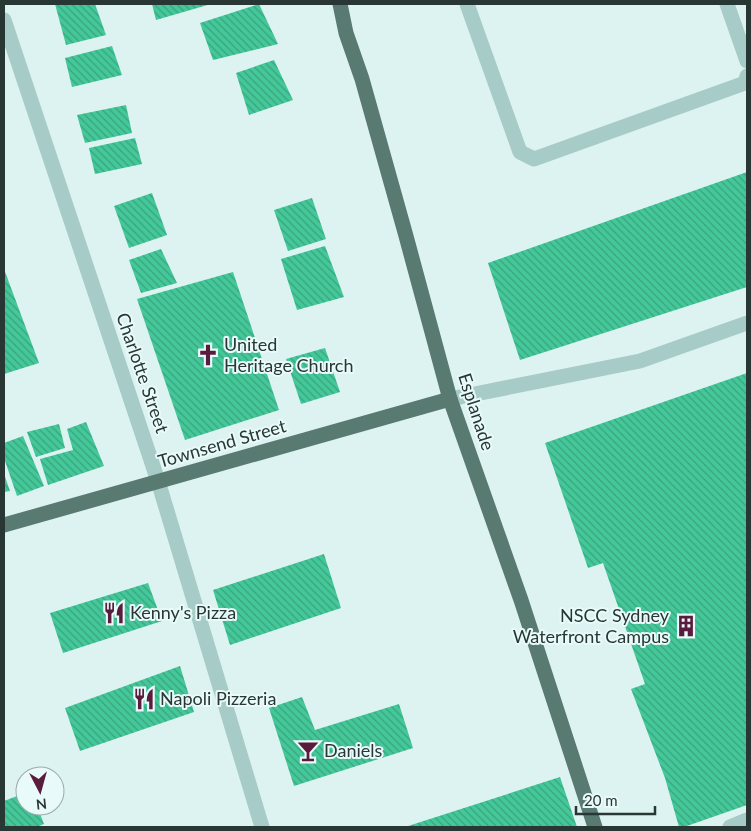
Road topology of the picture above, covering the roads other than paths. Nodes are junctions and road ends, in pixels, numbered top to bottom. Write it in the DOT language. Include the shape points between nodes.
graph roads {
  1 [pos="340,4"];
  2 [pos="467,4"];
  3 [pos="727,4"];
  4 [pos="4,20"];
  5 [pos="747,61"];
  6 [pos="747,76"];
  7 [pos="747,323"];
  8 [pos="450,399"];
  9 [pos="158,481"];
  10 [pos="4,525"];
  11 [pos="747,820"];
  12 [pos="262,827"];
  13 [pos="594,827"];
  14 [pos="730,827"];
  1 -- 8 [label="main road, Esplanade"];
  2 -- 6 [label="street" via="520,152 534,159 745,83"];
  3 -- 5 [label="street"];
  4 -- 9 [label="street, Charlotte Street"];
  7 -- 8 [label="street" via="640,361"];
  8 -- 9 [label="main road, Townsend Street"];
  8 -- 13 [label="main road, Esplanade" via="521,600"];
  9 -- 10 [label="main road, Townsend Street"];
  9 -- 12 [label="street, Charlotte Street"];
  11 -- 14 [label="street"];
}
